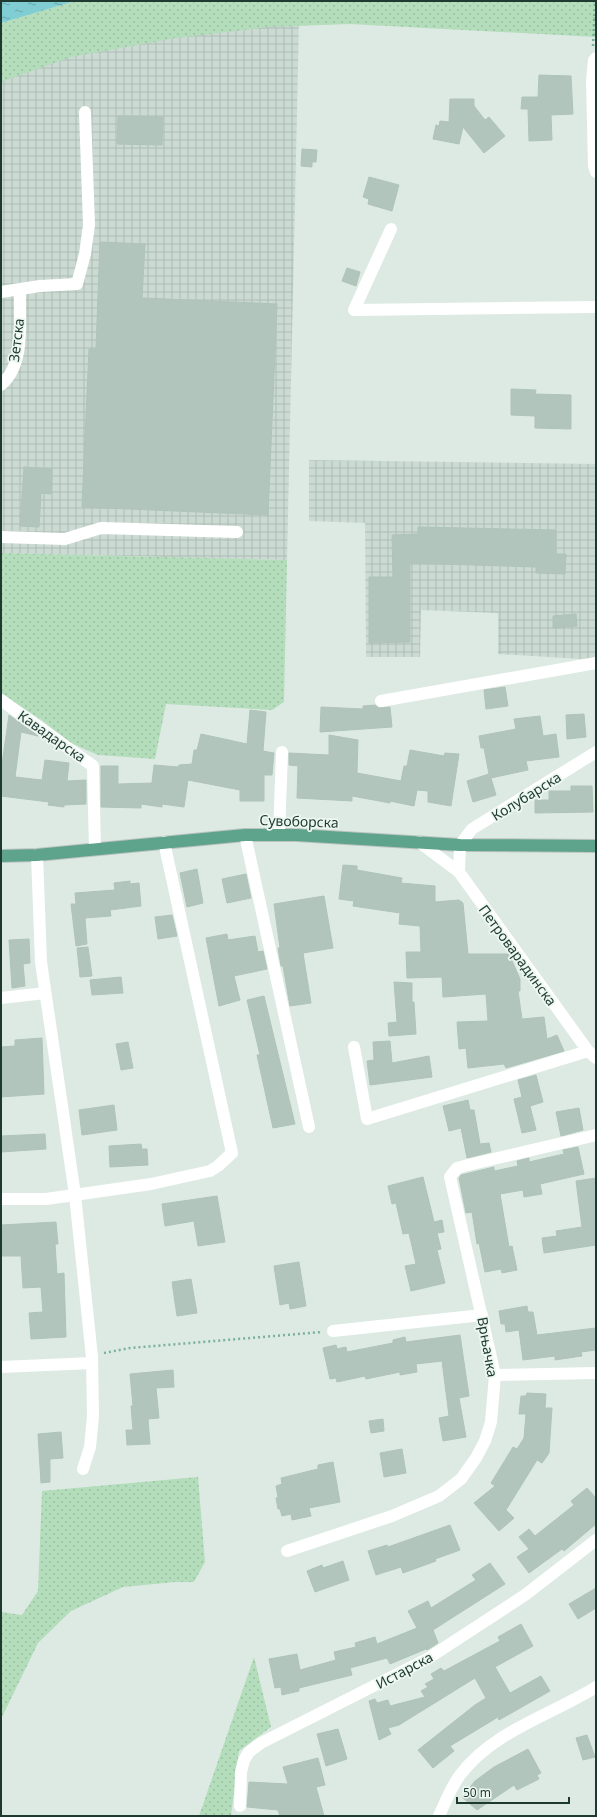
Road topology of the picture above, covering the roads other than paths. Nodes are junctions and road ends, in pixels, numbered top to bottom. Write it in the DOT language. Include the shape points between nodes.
graph roads {
  1 [pos="596,58"];
  2 [pos="85,112"];
  3 [pos="596,172"];
  4 [pos="391,229"];
  5 [pos="20,290"];
  6 [pos="1,292"];
  7 [pos="596,307"];
  8 [pos="1,386"];
  9 [pos="238,532"];
  10 [pos="1,537"];
  11 [pos="596,663"];
  12 [pos="1,700"];
  13 [pos="381,701"];
  14 [pos="282,752"];
  15 [pos="596,752"];
  16 [pos="245,835"];
  17 [pos="279,835"];
  18 [pos="164,842"];
  19 [pos="419,842"];
  20 [pos="460,845"];
  21 [pos="596,846"];
  22 [pos="95,848"];
  23 [pos="37,854"];
  24 [pos="1,856"];
  25 [pos="459,872"];
  26 [pos="45,993"];
  27 [pos="1,998"];
  28 [pos="354,1047"];
  29 [pos="592,1055"];
  30 [pos="309,1127"];
  31 [pos="596,1135"];
  32 [pos="75,1195"];
  33 [pos="1,1199"];
  34 [pos="482,1315"];
  35 [pos="334,1330"];
  36 [pos="92,1360"];
  37 [pos="1,1367"];
  38 [pos="596,1373"];
  39 [pos="495,1375"];
  40 [pos="83,1469"];
  41 [pos="596,1540"];
  42 [pos="287,1551"];
  43 [pos="596,1687"];
  44 [pos="240,1806"];
  45 [pos="439,1816"];
  1 -- 3 [label="street" via="592,81"];
  2 -- 5 [label="street" via="89,225 77,284"];
  4 -- 7 [label="street" via="354,310"];
  5 -- 6 [label="street"];
  5 -- 8 [label="street, Зетска" via="16,361"];
  9 -- 10 [label="street" via="101,528 65,539"];
  11 -- 13 [label="street"];
  12 -- 22 [label="street, Кавадарска" via="94,766"];
  14 -- 17 [label="street"];
  15 -- 20 [label="street, Колубарска" via="472,829"];
  16 -- 17 [label="main road, Сувоборска"];
  16 -- 18 [label="main road, Сувоборска"];
  16 -- 30 [label="street"];
  17 -- 19 [label="main road, Сувоборска"];
  18 -- 22 [label="main road, Сувоборска"];
  18 -- 32 [label="street" via="232,1153 210,1171 151,1184"];
  19 -- 20 [label="main road, Сувоборска"];
  19 -- 25 [label="street, Петроварадинска"];
  20 -- 21 [label="main road, Сувоборска"];
  20 -- 25 [label="street"];
  22 -- 23 [label="main road, Сувоборска"];
  23 -- 24 [label="main road, Сувоборска"];
  23 -- 26 [label="street" via="41,962"];
  25 -- 29 [label="street, Петроварадинска"];
  26 -- 27 [label="street"];
  26 -- 32 [label="street"];
  28 -- 29 [label="street" via="367,1119"];
  31 -- 34 [label="street, Врњачка" via="468,1164 453,1172 450,1183"];
  32 -- 33 [label="street" via="46,1199"];
  32 -- 36 [label="street"];
  34 -- 35 [label="street"];
  34 -- 39 [label="street, Врњачка"];
  36 -- 37 [label="street"];
  36 -- 40 [label="street" via="94,1416 90,1447"];
  38 -- 39 [label="street"];
  39 -- 42 [label="street, Врњачка" via="491,1422 485,1441 461,1479 451,1488 417,1506"];
  41 -- 44 [label="street, Истарска" via="525,1595 427,1659 249,1752 241,1772"];
  43 -- 45 [label="street" via="500,1738 476,1757 460,1775"];
}
